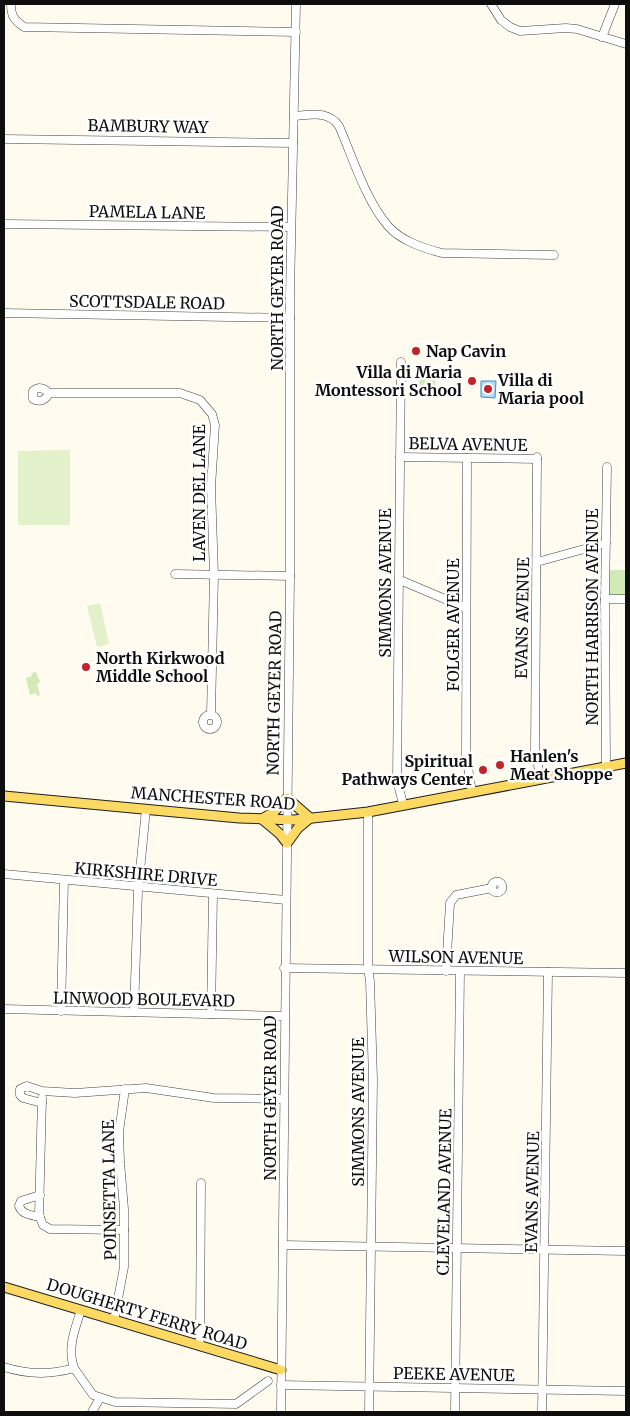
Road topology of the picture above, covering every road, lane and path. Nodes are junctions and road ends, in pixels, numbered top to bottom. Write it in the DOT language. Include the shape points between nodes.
graph roads {
  1 [pos="11,4"];
  2 [pos="296,4"];
  3 [pos="491,4"];
  4 [pos="615,4"];
  5 [pos="296,32"];
  6 [pos="602,37"];
  7 [pos="626,44"];
  8 [pos="294,116"];
  9 [pos="4,139"];
  10 [pos="293,142"];
  11 [pos="4,224"];
  12 [pos="291,227"];
  13 [pos="554,255"];
  14 [pos="4,313"];
  15 [pos="290,318"];
  16 [pos="401,362"];
  17 [pos="49,393"];
  18 [pos="400,457"];
  19 [pos="467,458"];
  20 [pos="537,458"];
  21 [pos="607,467"];
  22 [pos="606,543"];
  23 [pos="537,562"];
  24 [pos="176,574"];
  25 [pos="214,574"];
  26 [pos="290,576"];
  27 [pos="400,580"];
  28 [pos="605,599"];
  29 [pos="626,599"];
  30 [pos="466,608"];
  31 [pos="212,714"];
  32 [pos="626,763"];
  33 [pos="606,767"];
  34 [pos="542,779"];
  35 [pos="472,792"];
  36 [pos="4,796"];
  37 [pos="287,798"];
  38 [pos="403,804"];
  39 [pos="146,809"];
  40 [pos="368,812"];
  41 [pos="310,818"];
  42 [pos="262,819"];
  43 [pos="287,820"];
  44 [pos="287,843"];
  45 [pos="4,874"];
  46 [pos="64,880"];
  47 [pos="139,886"];
  48 [pos="492,888"];
  49 [pos="213,894"];
  50 [pos="286,900"];
  51 [pos="284,968"];
  52 [pos="368,969"];
  53 [pos="446,971"];
  54 [pos="460,971"];
  55 [pos="548,972"];
  56 [pos="626,973"];
  57 [pos="4,1009"];
  58 [pos="61,1011"];
  59 [pos="134,1012"];
  60 [pos="211,1014"];
  61 [pos="284,1016"];
  62 [pos="126,1089"];
  63 [pos="42,1091"];
  64 [pos="283,1099"];
  65 [pos="42,1103"];
  66 [pos="201,1183"];
  67 [pos="40,1195"];
  68 [pos="40,1217"];
  69 [pos="124,1230"];
  70 [pos="283,1245"];
  71 [pos="371,1247"];
  72 [pos="457,1248"];
  73 [pos="545,1250"];
  74 [pos="626,1251"];
  75 [pos="4,1287"];
  76 [pos="81,1310"];
  77 [pos="114,1320"];
  78 [pos="198,1345"];
  79 [pos="4,1367"];
  80 [pos="74,1368"];
  81 [pos="281,1370"];
  82 [pos="268,1382"];
  83 [pos="281,1385"];
  84 [pos="369,1386"];
  85 [pos="456,1388"];
  86 [pos="543,1389"];
  87 [pos="626,1391"];
  88 [pos="100,1398"];
  89 [pos="92,1412"];
  90 [pos="280,1412"];
  91 [pos="369,1412"];
  92 [pos="455,1412"];
  93 [pos="542,1412"];
  1 -- 5 [label="street" via="15,21 24,28"];
  2 -- 5 [label="street, NORTH GEYER ROAD"];
  3 -- 6 [label="street" via="501,20 520,31 566,28"];
  4 -- 6 [label="street"];
  5 -- 8 [label="street, NORTH GEYER ROAD"];
  6 -- 7 [label="street"];
  8 -- 10 [label="street, NORTH GEYER ROAD"];
  8 -- 13 [label="street" via="325,115 334,118 373,206 389,227 409,241 442,253"];
  9 -- 10 [label="street, BAMBURY WAY"];
  10 -- 12 [label="street, NORTH GEYER ROAD"];
  11 -- 12 [label="street, PAMELA LANE"];
  12 -- 15 [label="street, NORTH GEYER ROAD"];
  14 -- 15 [label="street, SCOTTSDALE ROAD"];
  15 -- 26 [label="street, NORTH GEYER ROAD"];
  16 -- 18 [label="street, SIMMONS AVENUE"];
  17 -- 25 [label="street, LAVEN DEL LANE" via="180,393 200,400 208,408 215,425 211,487"];
  18 -- 19 [label="street, BELVA AVENUE"];
  18 -- 27 [label="street, SIMMONS AVENUE"];
  19 -- 20 [label="street, BELVA AVENUE"];
  19 -- 30 [label="street, FOLGER AVENUE"];
  20 -- 23 [label="street, EVANS AVENUE"];
  21 -- 22 [label="street, NORTH HARRISON AVENUE"];
  22 -- 23 [label="street"];
  22 -- 28 [label="street, NORTH HARRISON AVENUE"];
  23 -- 34 [label="street, EVANS AVENUE" via="535,752"];
  24 -- 25 [label="street"];
  25 -- 26 [label="street"];
  25 -- 31 [label="street, LAVEN DEL LANE"];
  26 -- 37 [label="street, NORTH GEYER ROAD"];
  27 -- 30 [label="street"];
  27 -- 38 [label="street, SIMMONS AVENUE" via="397,780"];
  28 -- 29 [label="street"];
  28 -- 33 [label="street, NORTH HARRISON AVENUE"];
  30 -- 35 [label="street, FOLGER AVENUE" via="466,755"];
  32 -- 33 [label="main road, MANCHESTER ROAD"];
  33 -- 34 [label="main road, MANCHESTER ROAD"];
  34 -- 35 [label="main road, MANCHESTER ROAD"];
  35 -- 38 [label="main road, MANCHESTER ROAD"];
  36 -- 39 [label="main road, MANCHESTER ROAD"];
  37 -- 41 [label="main road"];
  37 -- 42 [label="main road"];
  37 -- 43 [label="street, NORTH GEYER ROAD"];
  38 -- 40 [label="main road, MANCHESTER ROAD"];
  39 -- 42 [label="main road, MANCHESTER ROAD"];
  39 -- 47 [label="street"];
  40 -- 41 [label="main road, MANCHESTER ROAD"];
  40 -- 52 [label="street, SIMMONS AVENUE"];
  41 -- 43 [label="main road, MANCHESTER ROAD"];
  41 -- 44 [label="main road"];
  42 -- 43 [label="main road, MANCHESTER ROAD"];
  42 -- 44 [label="main road"];
  43 -- 44 [label="street, NORTH GEYER ROAD"];
  44 -- 50 [label="street, NORTH GEYER ROAD"];
  45 -- 46 [label="street, KIRKSHIRE DRIVE"];
  46 -- 47 [label="street, KIRKSHIRE DRIVE"];
  46 -- 58 [label="street"];
  47 -- 49 [label="street, KIRKSHIRE DRIVE"];
  47 -- 59 [label="street"];
  48 -- 53 [label="street" via="456,896 450,903"];
  49 -- 50 [label="street, KIRKSHIRE DRIVE"];
  49 -- 60 [label="street"];
  50 -- 51 [label="street, NORTH GEYER ROAD"];
  51 -- 52 [label="street, WILSON AVENUE"];
  51 -- 61 [label="street, NORTH GEYER ROAD"];
  52 -- 53 [label="street, WILSON AVENUE"];
  52 -- 71 [label="street, SIMMONS AVENUE" via="372,1056"];
  53 -- 54 [label="street, WILSON AVENUE"];
  54 -- 55 [label="street, WILSON AVENUE"];
  54 -- 72 [label="street, CLEVELAND AVENUE"];
  55 -- 56 [label="street, WILSON AVENUE"];
  55 -- 73 [label="street, EVANS AVENUE"];
  57 -- 58 [label="street, LINWOOD BOULEVARD"];
  58 -- 59 [label="street, LINWOOD BOULEVARD"];
  59 -- 60 [label="street, LINWOOD BOULEVARD"];
  60 -- 61 [label="street, LINWOOD BOULEVARD"];
  61 -- 64 [label="street, NORTH GEYER ROAD"];
  62 -- 63 [label="street" via="75,1093"];
  62 -- 64 [label="street" via="146,1088 214,1098"];
  62 -- 69 [label="street, POINSETTA LANE" via="120,1132"];
  63 -- 65 [label="street"];
  63 -- 65 [label="street" via="24,1086 20,1089 23,1098"];
  64 -- 70 [label="street, NORTH GEYER ROAD"];
  65 -- 67 [label="street"];
  66 -- 78 [label="street"];
  67 -- 68 [label="street"];
  67 -- 68 [label="street" via="22,1201 19,1206 25,1213"];
  68 -- 69 [label="street" via="43,1225 50,1229"];
  69 -- 77 [label="street, POINSETTA LANE" via="124,1267"];
  70 -- 71 [label="street"];
  70 -- 81 [label="street, NORTH GEYER ROAD"];
  71 -- 72 [label="street"];
  71 -- 84 [label="street, SIMMONS AVENUE"];
  72 -- 73 [label="street"];
  72 -- 85 [label="street, CLEVELAND AVENUE"];
  73 -- 74 [label="street"];
  73 -- 86 [label="street, EVANS AVENUE"];
  75 -- 76 [label="main road, DOUGHERTY FERRY ROAD"];
  76 -- 77 [label="main road, DOUGHERTY FERRY ROAD"];
  76 -- 80 [label="street" via="71,1347"];
  77 -- 78 [label="main road, DOUGHERTY FERRY ROAD"];
  78 -- 81 [label="main road, DOUGHERTY FERRY ROAD"];
  79 -- 80 [label="street" via="33,1373"];
  80 -- 88 [label="street" via="93,1395"];
  81 -- 83 [label="street, NORTH GEYER ROAD"];
  82 -- 88 [label="street" via="236,1404 140,1404"];
  83 -- 84 [label="street, PEEKE AVENUE"];
  83 -- 90 [label="street, NORTH GEYER ROAD"];
  84 -- 85 [label="street, PEEKE AVENUE"];
  84 -- 91 [label="street, SIMMONS AVENUE"];
  85 -- 86 [label="street, PEEKE AVENUE"];
  85 -- 92 [label="street, CLEVELAND AVENUE"];
  86 -- 87 [label="street, PEEKE AVENUE"];
  86 -- 93 [label="street, EVANS AVENUE"];
  88 -- 89 [label="street"];
}
